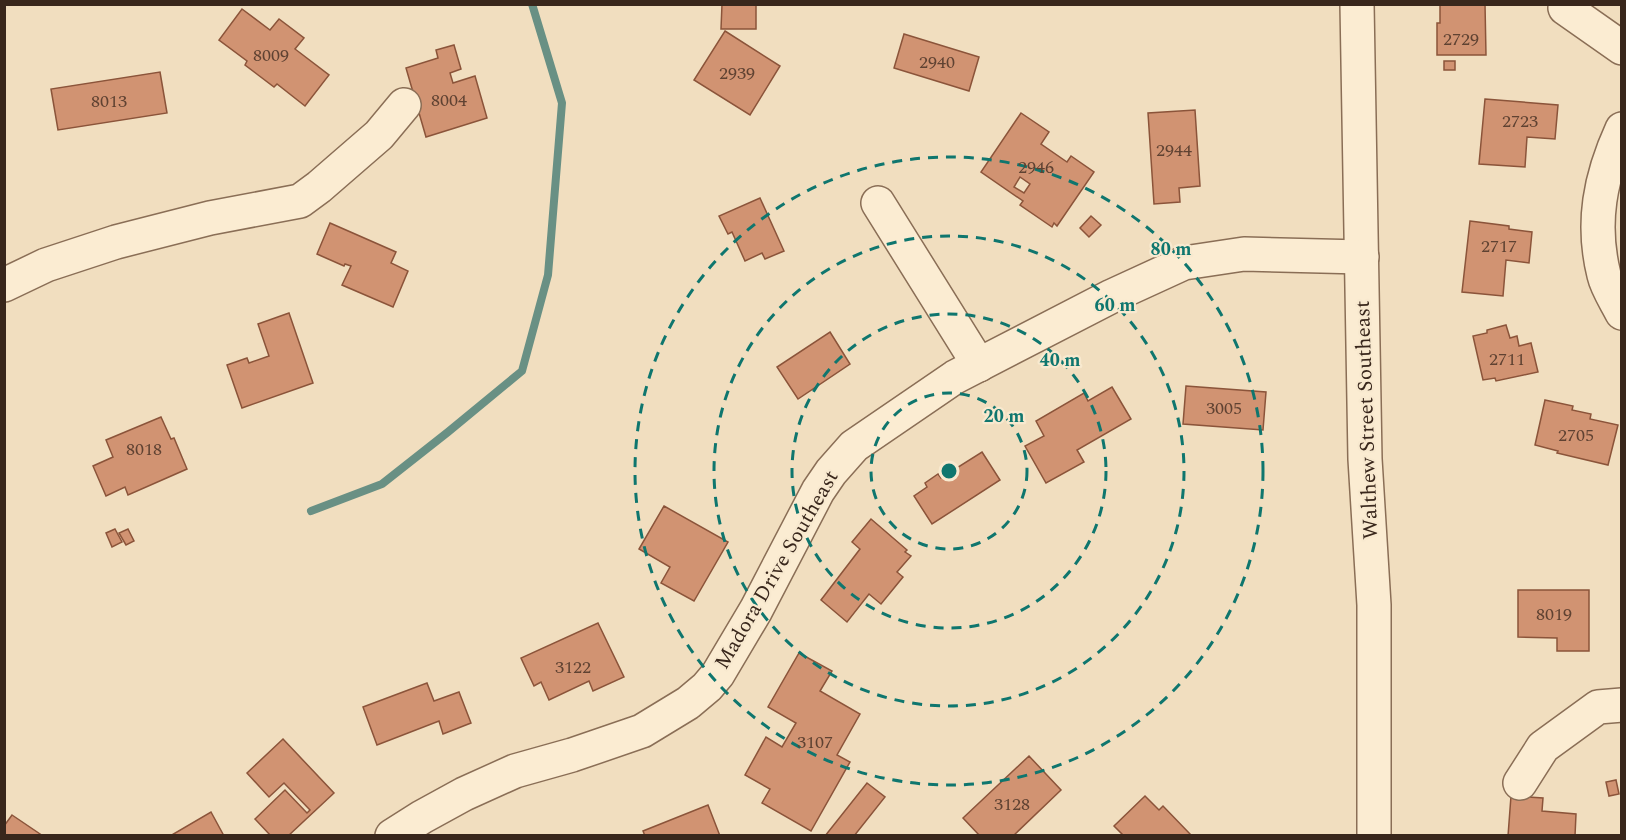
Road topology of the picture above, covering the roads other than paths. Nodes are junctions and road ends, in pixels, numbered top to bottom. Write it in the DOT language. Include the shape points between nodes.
graph roads {
  1 [pos="1357,4"];
  2 [pos="1565,8"];
  3 [pos="1622,48"];
  4 [pos="405,105"];
  5 [pos="1622,129"];
  6 [pos="878,202"];
  7 [pos="1362,257"];
  8 [pos="4,285"];
  9 [pos="1622,313"];
  10 [pos="979,365"];
  11 [pos="1622,705"];
  12 [pos="1520,783"];
  13 [pos="392,836"];
  14 [pos="1374,836"];
  1 -- 7 [label="street, Walthew Street Southeast"];
  2 -- 3 [label="street"];
  4 -- 8 [label="street" via="379,135 300,201 116,242"];
  5 -- 9 [label="street" via="1603,182 1596,225 1604,276"];
  6 -- 10 [label="street"];
  7 -- 10 [label="street, Madora Drive Southeast" via="1244,254 1184,264 1112,296"];
  7 -- 14 [label="street, Walthew Street Southeast" via="1365,459 1374,605"];
  10 -- 13 [label="street, Madora Drive Southeast" via="854,446 831,472 718,674 688,703 642,731 515,771 464,794"];
  11 -- 12 [label="street" via="1598,708 1543,747"];
}
